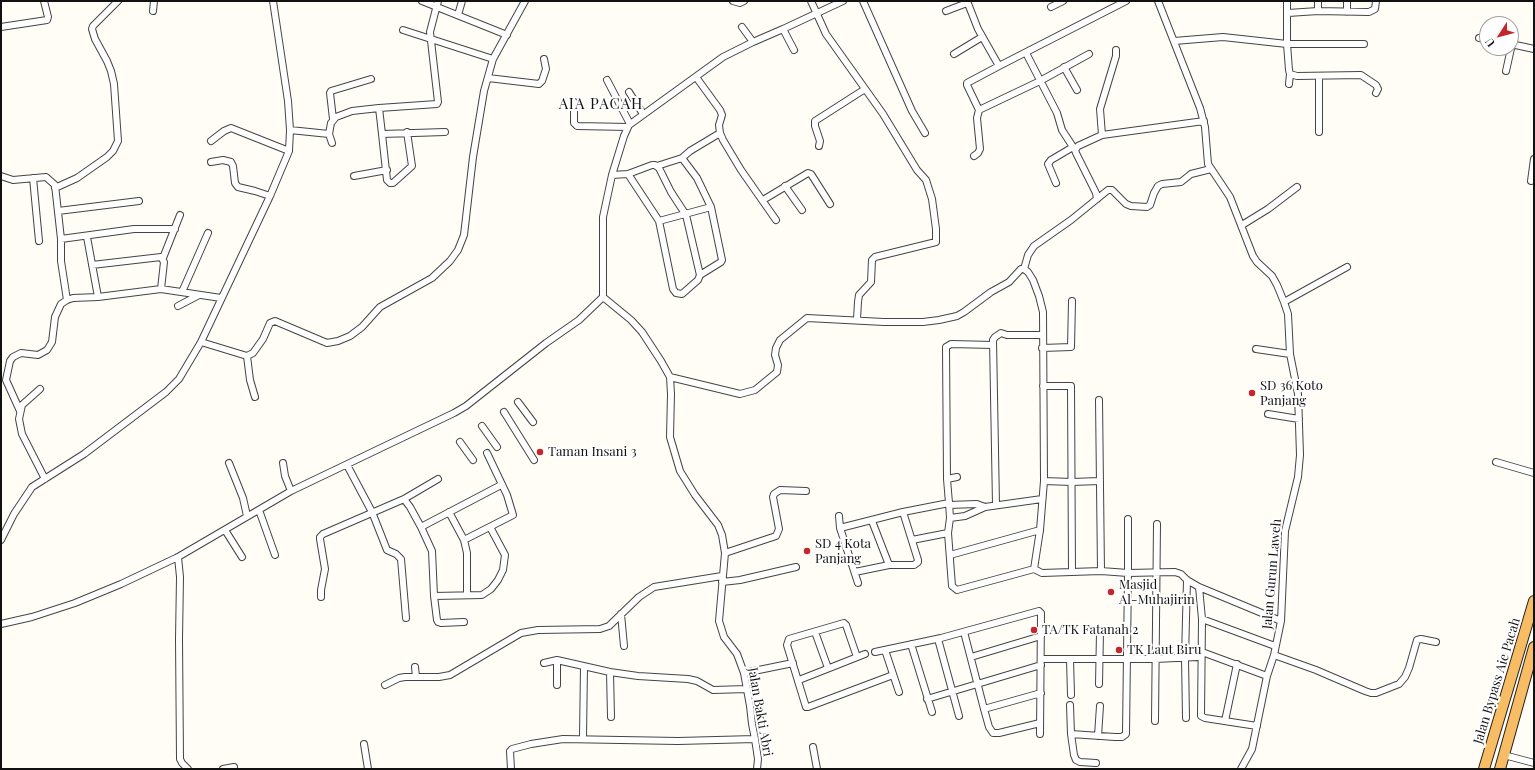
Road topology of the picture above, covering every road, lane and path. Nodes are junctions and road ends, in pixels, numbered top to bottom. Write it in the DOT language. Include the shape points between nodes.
graph roads {
  1 [pos="44,1"];
  2 [pos="118,1"];
  3 [pos="154,1"];
  4 [pos="273,1"];
  5 [pos="422,1"];
  6 [pos="462,1"];
  7 [pos="525,1"];
  8 [pos="733,1"];
  9 [pos="744,1"];
  10 [pos="811,1"];
  11 [pos="843,1"];
  12 [pos="863,1"];
  13 [pos="1063,1"];
  14 [pos="1126,1"];
  15 [pos="1158,1"];
  16 [pos="1287,1"];
  17 [pos="1318,1"];
  18 [pos="1347,1"];
  19 [pos="1376,1"];
  20 [pos="967,2"];
  21 [pos="437,4"];
  22 [pos="1115,4"];
  23 [pos="1052,7"];
  24 [pos="154,11"];
  25 [pos="1318,11"];
  26 [pos="946,12"];
  27 [pos="1347,12"];
  28 [pos="1288,13"];
  29 [pos="816,14"];
  30 [pos="458,15"];
  31 [pos="742,27"];
  32 [pos="1,28"];
  33 [pos="783,29"];
  34 [pos="403,30"];
  35 [pos="507,35"];
  36 [pos="982,37"];
  37 [pos="430,39"];
  38 [pos="1174,41"];
  39 [pos="753,42"];
  40 [pos="1287,44"];
  41 [pos="1364,44"];
  42 [pos="1519,46"];
  43 [pos="1534,49"];
  44 [pos="794,50"];
  45 [pos="1116,50"];
  46 [pos="1026,53"];
  47 [pos="954,54"];
  48 [pos="1089,54"];
  49 [pos="1509,56"];
  50 [pos="494,59"];
  51 [pos="544,59"];
  52 [pos="999,66"];
  53 [pos="1064,67"];
  54 [pos="1506,71"];
  55 [pos="1290,74"];
  56 [pos="1319,76"];
  57 [pos="696,77"];
  58 [pos="488,78"];
  59 [pos="372,79"];
  60 [pos="607,80"];
  61 [pos="1040,81"];
  62 [pos="1289,84"];
  63 [pos="865,89"];
  64 [pos="1077,90"];
  65 [pos="629,92"];
  66 [pos="1376,93"];
  67 [pos="574,102"];
  68 [pos="379,108"];
  69 [pos="979,110"];
  70 [pos="643,114"];
  71 [pos="333,119"];
  72 [pos="1204,121"];
  73 [pos="629,125"];
  74 [pos="290,130"];
  75 [pos="407,132"];
  76 [pos="445,132"];
  77 [pos="1319,132"];
  78 [pos="720,133"];
  79 [pos="925,133"];
  80 [pos="329,134"];
  81 [pos="382,134"];
  82 [pos="1102,135"];
  83 [pos="211,141"];
  84 [pos="332,143"];
  85 [pos="818,146"];
  86 [pos="1074,148"];
  87 [pos="288,151"];
  88 [pos="974,156"];
  89 [pos="682,158"];
  90 [pos="1534,159"];
  91 [pos="211,162"];
  92 [pos="657,166"];
  93 [pos="1210,169"];
  94 [pos="386,170"];
  95 [pos="628,174"];
  96 [pos="612,175"];
  97 [pos="1,176"];
  98 [pos="354,176"];
  99 [pos="33,178"];
  100 [pos="1531,181"];
  101 [pos="1056,183"];
  102 [pos="785,186"];
  103 [pos="1297,187"];
  104 [pos="55,188"];
  105 [pos="270,196"];
  106 [pos="1096,199"];
  107 [pos="763,200"];
  108 [pos="139,201"];
  109 [pos="830,204"];
  110 [pos="711,207"];
  111 [pos="802,210"];
  112 [pos="58,211"];
  113 [pos="686,214"];
  114 [pos="180,215"];
  115 [pos="776,220"];
  116 [pos="659,221"];
  117 [pos="1242,225"];
  118 [pos="175,229"];
  119 [pos="208,233"];
  120 [pos="87,237"];
  121 [pos="62,239"];
  122 [pos="39,241"];
  123 [pos="163,258"];
  124 [pos="92,265"];
  125 [pos="1348,267"];
  126 [pos="1024,269"];
  127 [pos="700,275"];
  128 [pos="161,288"];
  129 [pos="182,292"];
  130 [pos="199,295"];
  131 [pos="98,297"];
  132 [pos="603,297"];
  133 [pos="221,298"];
  134 [pos="67,300"];
  135 [pos="1072,301"];
  136 [pos="1284,302"];
  137 [pos="178,306"];
  138 [pos="857,319"];
  139 [pos="1042,335"];
  140 [pos="201,342"];
  141 [pos="993,345"];
  142 [pos="1042,348"];
  143 [pos="1256,349"];
  144 [pos="1290,354"];
  145 [pos="247,356"];
  146 [pos="670,377"];
  147 [pos="4,382"];
  148 [pos="1043,386"];
  149 [pos="40,389"];
  150 [pos="255,397"];
  151 [pos="1099,400"];
  152 [pos="518,402"];
  153 [pos="20,411"];
  154 [pos="504,412"];
  155 [pos="1268,414"];
  156 [pos="1299,419"];
  157 [pos="533,422"];
  158 [pos="482,426"];
  159 [pos="460,442"];
  160 [pos="497,446"];
  161 [pos="487,453"];
  162 [pos="473,460"];
  163 [pos="534,460"];
  164 [pos="283,462"];
  165 [pos="1496,462"];
  166 [pos="229,463"];
  167 [pos="347,465"];
  168 [pos="1534,473"];
  169 [pos="957,477"];
  170 [pos="45,479"];
  171 [pos="438,479"];
  172 [pos="948,479"];
  173 [pos="1044,481"];
  174 [pos="1100,481"];
  175 [pos="1072,482"];
  176 [pos="501,484"];
  177 [pos="292,491"];
  178 [pos="806,491"];
  179 [pos="404,499"];
  180 [pos="1042,499"];
  181 [pos="949,504"];
  182 [pos="996,505"];
  183 [pos="985,507"];
  184 [pos="258,510"];
  185 [pos="372,512"];
  186 [pos="448,512"];
  187 [pos="903,512"];
  188 [pos="247,516"];
  189 [pos="839,516"];
  190 [pos="950,518"];
  191 [pos="1128,519"];
  192 [pos="872,521"];
  193 [pos="1157,524"];
  194 [pos="421,527"];
  195 [pos="490,527"];
  196 [pos="840,528"];
  197 [pos="225,530"];
  198 [pos="1040,530"];
  199 [pos="948,534"];
  200 [pos="1,540"];
  201 [pos="464,540"];
  202 [pos="912,540"];
  203 [pos="725,553"];
  204 [pos="275,555"];
  205 [pos="950,555"];
  206 [pos="178,557"];
  207 [pos="242,557"];
  208 [pos="889,565"];
  209 [pos="796,566"];
  210 [pos="1034,569"];
  211 [pos="1101,571"];
  212 [pos="855,572"];
  213 [pos="1072,572"];
  214 [pos="1128,573"];
  215 [pos="1157,573"];
  216 [pos="722,579"];
  217 [pos="1186,580"];
  218 [pos="858,583"];
  219 [pos="1199,587"];
  220 [pos="467,595"];
  221 [pos="434,596"];
  222 [pos="321,597"];
  223 [pos="1534,601"];
  224 [pos="622,614"];
  225 [pos="406,618"];
  226 [pos="1202,619"];
  227 [pos="1281,621"];
  228 [pos="464,622"];
  229 [pos="1,624"];
  230 [pos="815,632"];
  231 [pos="964,632"];
  232 [pos="1100,632"];
  233 [pos="1041,636"];
  234 [pos="938,639"];
  235 [pos="1436,642"];
  236 [pos="911,644"];
  237 [pos="624,646"];
  238 [pos="1275,646"];
  239 [pos="1534,646"];
  240 [pos="885,650"];
  241 [pos="875,652"];
  242 [pos="1202,652"];
  243 [pos="865,654"];
  244 [pos="1274,655"];
  245 [pos="857,657"];
  246 [pos="971,657"];
  247 [pos="1128,658"];
  248 [pos="1185,658"];
  249 [pos="1070,659"];
  250 [pos="1100,659"];
  251 [pos="1155,659"];
  252 [pos="557,660"];
  253 [pos="1041,662"];
  254 [pos="544,663"];
  255 [pos="793,663"];
  256 [pos="1237,664"];
  257 [pos="584,666"];
  258 [pos="415,667"];
  259 [pos="828,668"];
  260 [pos="610,672"];
  261 [pos="744,673"];
  262 [pos="893,675"];
  263 [pos="1267,676"];
  264 [pos="416,677"];
  265 [pos="799,680"];
  266 [pos="978,684"];
  267 [pos="1099,684"];
  268 [pos="385,685"];
  269 [pos="557,685"];
  270 [pos="747,689"];
  271 [pos="952,691"];
  272 [pos="898,692"];
  273 [pos="1041,694"];
  274 [pos="1071,695"];
  275 [pos="927,699"];
  276 [pos="1070,705"];
  277 [pos="1100,706"];
  278 [pos="984,709"];
  279 [pos="932,712"];
  280 [pos="959,716"];
  281 [pos="611,717"];
  282 [pos="1186,718"];
  283 [pos="1155,721"];
  284 [pos="1225,721"];
  285 [pos="1040,723"];
  286 [pos="1257,726"];
  287 [pos="1040,734"];
  288 [pos="1071,734"];
  289 [pos="1098,736"];
  290 [pos="583,738"];
  291 [pos="755,739"];
  292 [pos="364,744"];
  293 [pos="813,747"];
  294 [pos="1504,755"];
  295 [pos="1096,763"];
  296 [pos="1534,763"];
  297 [pos="234,767"];
  298 [pos="188,769"];
  299 [pos="223,769"];
  300 [pos="368,769"];
  301 [pos="512,769"];
  302 [pos="757,769"];
  303 [pos="817,769"];
  304 [pos="1241,769"];
  305 [pos="1484,769"];
  306 [pos="1500,769"];
  1 -- 32 [label="street" via="48,17 46,20"];
  2 -- 104 [label="street" via="92,29 111,70 118,141 107,157 76,178"];
  3 -- 24 [label="street"];
  4 -- 74 [label="street"];
  5 -- 21 [label="street"];
  6 -- 30 [label="street"];
  7 -- 35 [label="street"];
  8 -- 9 [label="street"];
  10 -- 29 [label="street"];
  11 -- 29 [label="street"];
  12 -- 79 [label="street" via="912,111"];
  13 -- 23 [label="street"];
  14 -- 22 [label="street"];
  15 -- 38 [label="street, Jalan Gurun Laweh"];
  16 -- 28 [label="street"];
  17 -- 25 [label="street"];
  18 -- 27 [label="street"];
  19 -- 27 [label="street" via="1373,12"];
  20 -- 26 [label="street"];
  20 -- 36 [label="street"];
  21 -- 30 [label="street"];
  21 -- 37 [label="street"];
  22 -- 46 [label="street"];
  25 -- 27 [label="street"];
  25 -- 28 [label="street"];
  28 -- 40 [label="street"];
  29 -- 33 [label="street"];
  29 -- 63 [label="street" via="826,34"];
  30 -- 35 [label="street"];
  31 -- 39 [label="street"];
  33 -- 39 [label="street"];
  33 -- 44 [label="street"];
  34 -- 37 [label="street"];
  35 -- 50 [label="street"];
  36 -- 47 [label="street"];
  36 -- 52 [label="street"];
  37 -- 50 [label="street"];
  37 -- 68 [label="street" via="437,104"];
  38 -- 40 [label="street" via="1223,37"];
  38 -- 72 [label="street, Jalan Gurun Laweh"];
  39 -- 57 [label="street" via="723,57"];
  40 -- 41 [label="street"];
  40 -- 55 [label="street"];
  42 -- 43 [label="street"];
  45 -- 82 [label="street" via="1100,109"];
  46 -- 52 [label="street"];
  46 -- 61 [label="street"];
  48 -- 53 [label="street"];
  49 -- 54 [label="street"];
  50 -- 58 [label="street"];
  51 -- 58 [label="street" via="546,69 539,84"];
  52 -- 69 [label="street" via="967,83"];
  53 -- 61 [label="street"];
  53 -- 64 [label="street"];
  55 -- 56 [label="street"];
  55 -- 62 [label="street"];
  56 -- 66 [label="street" via="1360,75 1376,85"];
  56 -- 77 [label="street"];
  57 -- 70 [label="street"];
  57 -- 78 [label="street" via="720,110"];
  58 -- 145 [label="street" via="473,158 464,234 458,250 450,261 432,278 380,307 350,336 327,343 275,321 270,323 253,353"];
  59 -- 71 [label="street" via="331,91"];
  60 -- 73 [label="street"];
  61 -- 69 [label="street"];
  61 -- 86 [label="street" via="1057,113 1062,130"];
  63 -- 85 [label="street" via="815,121 820,141"];
  63 -- 138 [label="street" via="929,186 937,240 875,257 872,260 871,282 859,295"];
  65 -- 70 [label="street"];
  67 -- 73 [label="street" via="574,123 577,126"];
  68 -- 71 [label="street" via="352,111"];
  68 -- 81 [label="street"];
  69 -- 88 [label="street" via="977,118 980,149"];
  70 -- 73 [label="street"];
  71 -- 80 [label="street"];
  72 -- 82 [label="street"];
  72 -- 93 [label="street, Jalan Gurun Laweh" via="1206,158"];
  73 -- 96 [label="street"];
  74 -- 80 [label="street"];
  74 -- 87 [label="street"];
  75 -- 76 [label="street"];
  75 -- 81 [label="street"];
  75 -- 94 [label="street" via="412,166 393,183 387,180"];
  78 -- 89 [label="street"];
  78 -- 107 [label="street" via="741,170"];
  80 -- 84 [label="street"];
  81 -- 94 [label="street"];
  82 -- 86 [label="street"];
  83 -- 87 [label="street" via="231,128"];
  86 -- 101 [label="street" via="1049,162 1048,166"];
  86 -- 106 [label="street" via="1096,193"];
  87 -- 105 [label="street"];
  89 -- 92 [label="street"];
  89 -- 110 [label="street" via="697,178"];
  90 -- 100 [label="street"];
  91 -- 105 [label="street" via="230,161 238,187"];
  92 -- 95 [label="street" via="652,165"];
  92 -- 113 [label="street"];
  93 -- 106 [label="street" via="1191,174 1181,182 1158,186 1147,207 1131,206 1110,190"];
  93 -- 117 [label="street, Jalan Gurun Laweh" via="1230,196"];
  94 -- 98 [label="street"];
  95 -- 96 [label="street"];
  95 -- 116 [label="street"];
  96 -- 132 [label="street" via="603,217"];
  97 -- 99 [label="street" via="13,180"];
  99 -- 104 [label="street" via="46,177"];
  99 -- 122 [label="street"];
  102 -- 107 [label="street"];
  102 -- 109 [label="street" via="805,173 810,173"];
  102 -- 111 [label="street"];
  103 -- 117 [label="street"];
  104 -- 112 [label="street"];
  105 -- 133 [label="street"];
  106 -- 126 [label="street" via="1034,246"];
  107 -- 115 [label="street"];
  108 -- 112 [label="street"];
  110 -- 113 [label="street"];
  110 -- 127 [label="street" via="722,260"];
  112 -- 121 [label="street"];
  113 -- 116 [label="street"];
  113 -- 127 [label="street"];
  114 -- 118 [label="street"];
  116 -- 127 [label="street" via="673,289 676,293 682,294"];
  117 -- 136 [label="street, Jalan Gurun Laweh" via="1253,256 1272,276"];
  118 -- 120 [label="street" via="134,230"];
  118 -- 123 [label="street"];
  119 -- 129 [label="street"];
  120 -- 121 [label="street"];
  120 -- 124 [label="street"];
  121 -- 134 [label="street" via="61,261"];
  123 -- 124 [label="street" via="160,256"];
  123 -- 128 [label="street"];
  124 -- 131 [label="street"];
  125 -- 136 [label="street"];
  126 -- 138 [label="street" via="1009,282 957,316 923,322"];
  126 -- 139 [label="street" via="1033,280 1042,304"];
  128 -- 129 [label="street"];
  128 -- 131 [label="street"];
  129 -- 130 [label="street"];
  130 -- 133 [label="street"];
  130 -- 137 [label="street"];
  131 -- 134 [label="street"];
  132 -- 146 [label="street, Jalan Bakti Abri" via="642,332"];
  132 -- 167 [label="street" via="579,320 460,409"];
  133 -- 140 [label="street"];
  134 -- 147 [label="street" via="61,304 55,317 52,342 47,350 38,355 21,353 13,357"];
  135 -- 142 [label="street" via="1072,347"];
  136 -- 144 [label="street, Jalan Gurun Laweh" via="1288,314"];
  138 -- 146 [label="street" via="807,318 780,340 775,355 777,372 755,390 740,394"];
  139 -- 141 [label="street" via="1001,333 995,336"];
  139 -- 142 [label="street"];
  140 -- 145 [label="street"];
  140 -- 170 [label="street" via="179,379 166,392 84,454"];
  141 -- 172 [label="street" via="950,344 946,347"];
  141 -- 182 [label="street"];
  142 -- 148 [label="street"];
  143 -- 144 [label="street"];
  144 -- 156 [label="street, Jalan Gurun Laweh" via="1298,394"];
  145 -- 150 [label="street"];
  146 -- 203 [label="street, Jalan Bakti Abri" via="672,448 685,481 718,525"];
  147 -- 153 [label="street"];
  148 -- 173 [label="street"];
  148 -- 175 [label="street" via="1071,386"];
  149 -- 153 [label="street" via="22,405"];
  151 -- 174 [label="street"];
  152 -- 157 [label="street"];
  153 -- 170 [label="street" via="22,434"];
  154 -- 163 [label="street"];
  155 -- 156 [label="street"];
  156 -- 227 [label="street, Jalan Gurun Laweh" via="1300,455 1298,477 1285,531"];
  158 -- 160 [label="street"];
  159 -- 162 [label="street"];
  161 -- 176 [label="street"];
  164 -- 177 [label="street" via="285,476"];
  165 -- 168 [label="street"];
  166 -- 188 [label="street" via="243,498"];
  167 -- 177 [label="street"];
  167 -- 185 [label="street"];
  169 -- 172 [label="street"];
  170 -- 200 [label="street" via="32,487"];
  171 -- 179 [label="street"];
  172 -- 181 [label="street"];
  173 -- 175 [label="street"];
  173 -- 180 [label="street"];
  174 -- 175 [label="street"];
  174 -- 211 [label="street"];
  175 -- 213 [label="street"];
  176 -- 186 [label="street"];
  176 -- 195 [label="street" via="513,515"];
  177 -- 184 [label="street"];
  178 -- 203 [label="street" via="780,490 774,494 779,530 776,536"];
  179 -- 185 [label="street"];
  179 -- 194 [label="street"];
  180 -- 182 [label="street"];
  180 -- 198 [label="street"];
  181 -- 183 [label="street" via="977,504"];
  181 -- 187 [label="street"];
  181 -- 190 [label="street"];
  182 -- 183 [label="street"];
  183 -- 190 [label="street" via="965,516"];
  184 -- 188 [label="street"];
  184 -- 204 [label="street"];
  185 -- 222 [label="street" via="320,537 325,569"];
  185 -- 225 [label="street" via="386,550 401,559"];
  186 -- 194 [label="street"];
  186 -- 201 [label="street"];
  187 -- 192 [label="street"];
  187 -- 202 [label="street"];
  188 -- 197 [label="street"];
  189 -- 196 [label="street"];
  190 -- 199 [label="street"];
  191 -- 214 [label="street"];
  192 -- 196 [label="street"];
  192 -- 208 [label="street"];
  193 -- 215 [label="street"];
  194 -- 221 [label="street" via="432,551"];
  195 -- 201 [label="street"];
  195 -- 220 [label="street" via="504,551 503,570 487,594"];
  196 -- 212 [label="street"];
  197 -- 206 [label="street"];
  197 -- 207 [label="street"];
  198 -- 205 [label="street"];
  198 -- 210 [label="street"];
  199 -- 202 [label="street"];
  199 -- 205 [label="street"];
  201 -- 220 [label="street" via="467,553"];
  202 -- 208 [label="street" via="918,560 916,564"];
  203 -- 216 [label="street, Jalan Bakti Abri"];
  205 -- 210 [label="street" via="952,586 957,590"];
  206 -- 229 [label="street" via="75,603"];
  206 -- 298 [label="street" via="180,759"];
  208 -- 212 [label="street"];
  209 -- 216 [label="street" via="740,580"];
  210 -- 213 [label="street" via="1042,573"];
  211 -- 213 [label="street"];
  211 -- 214 [label="street"];
  212 -- 218 [label="street"];
  214 -- 215 [label="street"];
  214 -- 247 [label="street"];
  215 -- 217 [label="street" via="1181,574"];
  215 -- 251 [label="street"];
  216 -- 224 [label="street" via="654,587 639,597"];
  216 -- 261 [label="street, Jalan Bakti Abri" via="719,612 721,628 724,637 737,654"];
  217 -- 219 [label="street"];
  217 -- 248 [label="street"];
  219 -- 226 [label="street"];
  219 -- 227 [label="street"];
  220 -- 221 [label="street"];
  221 -- 228 [label="street" via="438,622"];
  223 -- 305 [label="highway, Jalan Bypass Aie Pacah"];
  224 -- 237 [label="street"];
  224 -- 264 [label="street" via="609,626 600,629 538,630 521,633 450,674 439,677"];
  226 -- 238 [label="street"];
  226 -- 242 [label="street"];
  227 -- 238 [label="street, Jalan Gurun Laweh"];
  230 -- 245 [label="street" via="844,623"];
  230 -- 255 [label="street" via="788,640 787,645"];
  230 -- 259 [label="street"];
  231 -- 233 [label="street" via="1039,612"];
  231 -- 234 [label="street"];
  231 -- 246 [label="street"];
  232 -- 250 [label="street"];
  233 -- 246 [label="street"];
  233 -- 253 [label="street"];
  234 -- 236 [label="street"];
  234 -- 271 [label="street"];
  235 -- 244 [label="street" via="1417,640 1405,677 1399,684 1376,693"];
  236 -- 240 [label="street"];
  236 -- 275 [label="street"];
  238 -- 244 [label="street, Jalan Gurun Laweh"];
  239 -- 294 [label="highway"];
  240 -- 241 [label="street"];
  240 -- 262 [label="street"];
  242 -- 248 [label="street" via="1198,657"];
  242 -- 256 [label="street"];
  242 -- 284 [label="street" via="1202,716"];
  243 -- 245 [label="street"];
  244 -- 263 [label="street, Jalan Gurun Laweh"];
  245 -- 259 [label="street"];
  246 -- 266 [label="street"];
  247 -- 250 [label="street"];
  247 -- 251 [label="street"];
  247 -- 289 [label="street" via="1126,734 1122,737"];
  248 -- 251 [label="street"];
  248 -- 282 [label="street"];
  249 -- 250 [label="street"];
  249 -- 253 [label="street"];
  249 -- 274 [label="street"];
  250 -- 267 [label="street"];
  251 -- 283 [label="street"];
  252 -- 254 [label="street"];
  252 -- 257 [label="street"];
  252 -- 269 [label="street"];
  253 -- 266 [label="street"];
  253 -- 273 [label="street"];
  255 -- 261 [label="street"];
  255 -- 265 [label="street"];
  256 -- 263 [label="street"];
  256 -- 284 [label="street"];
  257 -- 260 [label="street"];
  257 -- 290 [label="street"];
  258 -- 264 [label="street"];
  259 -- 265 [label="street"];
  260 -- 270 [label="street" via="688,679 713,690"];
  260 -- 281 [label="street"];
  261 -- 270 [label="street, Jalan Bakti Abri"];
  262 -- 265 [label="street" via="808,707"];
  262 -- 272 [label="street"];
  263 -- 286 [label="street, Jalan Gurun Laweh"];
  264 -- 268 [label="street" via="399,678"];
  266 -- 271 [label="street"];
  266 -- 278 [label="street"];
  270 -- 291 [label="street, Jalan Bakti Abri"];
  271 -- 275 [label="street"];
  271 -- 280 [label="street"];
  273 -- 278 [label="street"];
  273 -- 285 [label="street"];
  275 -- 279 [label="street"];
  276 -- 288 [label="street"];
  277 -- 289 [label="street"];
  278 -- 285 [label="street" via="989,727 995,734"];
  284 -- 286 [label="street"];
  285 -- 287 [label="street"];
  286 -- 304 [label="street, Jalan Gurun Laweh" via="1252,749"];
  288 -- 289 [label="street"];
  288 -- 295 [label="street" via="1076,760"];
  290 -- 291 [label="street" via="678,741"];
  290 -- 301 [label="street" via="563,738 515,747 510,751"];
  291 -- 302 [label="street, Jalan Bakti Abri"];
  292 -- 300 [label="street"];
  293 -- 303 [label="street"];
  294 -- 296 [label="street"];
  294 -- 306 [label="highway"];
  297 -- 299 [label="street"];
}
